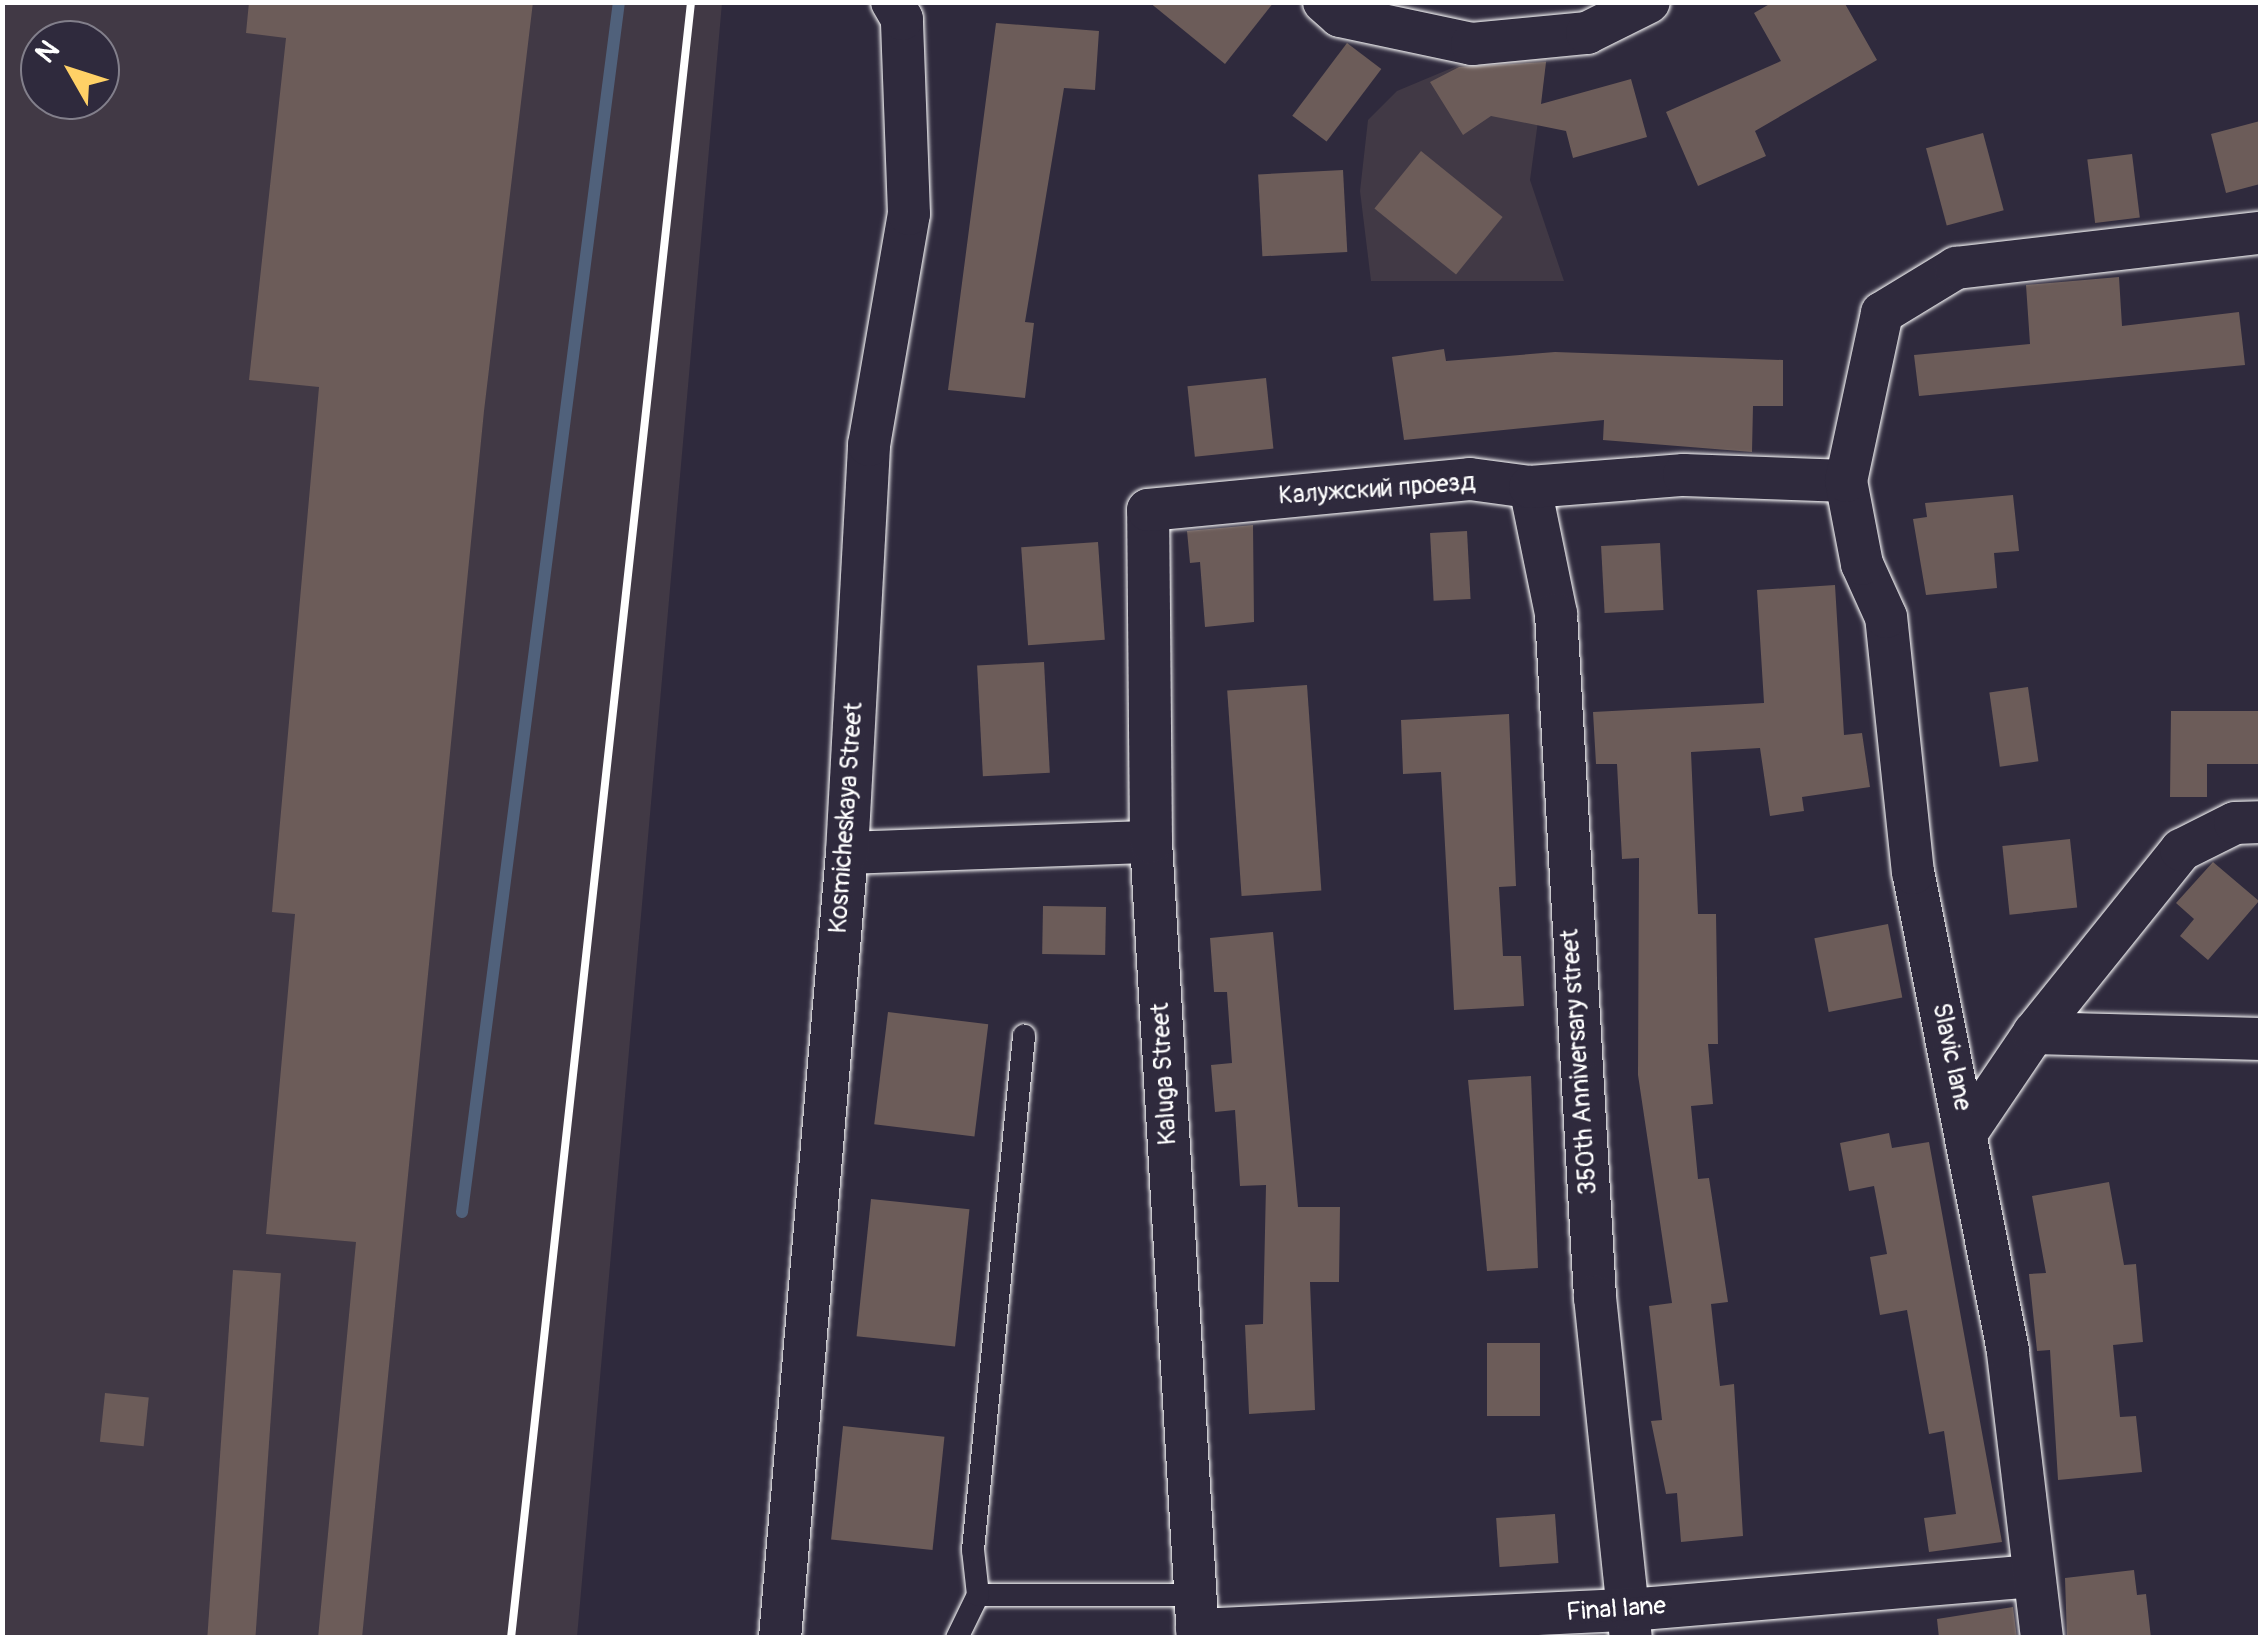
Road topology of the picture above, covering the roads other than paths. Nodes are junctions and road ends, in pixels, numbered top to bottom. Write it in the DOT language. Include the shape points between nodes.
graph roads {
  1 [pos="1324,2"];
  2 [pos="1649,2"];
  3 [pos="900,8"];
  4 [pos="2260,233"];
  5 [pos="1846,481"];
  6 [pos="1530,487"];
  7 [pos="1148,510"];
  8 [pos="2260,822"];
  9 [pos="1151,842"];
  10 [pos="846,853"];
  11 [pos="2034,1033"];
  12 [pos="1024,1036"];
  13 [pos="2260,1039"];
  14 [pos="1967,1132"];
  15 [pos="2034,1576"];
  16 [pos="978,1595"];
  17 [pos="1196,1621"];
  18 [pos="1630,1624"];
  19 [pos="780,1638"];
  20 [pos="958,1638"];
  21 [pos="2042,1638"];
  1 -- 2 [label="street" via="1340,16 1472,44 1587,32"];
  3 -- 10 [label="street, Kosmicheskaya Street" via="908,214 868,446"];
  4 -- 5 [label="street" via="1956,268 1882,313"];
  5 -- 6 [label="street, Калужский проезд" via="1684,475"];
  5 -- 14 [label="street, Slavic lane" via="1862,564 1886,617 1913,873"];
  6 -- 7 [label="street, Калужский проезд" via="1470,479"];
  6 -- 18 [label="street, 350th Anniversary street" via="1556,614 1595,1296"];
  7 -- 9 [label="street, Kaluga Street"];
  8 -- 11 [label="street" via="2234,823 2181,850"];
  9 -- 10 [label="street"];
  9 -- 17 [label="street, Kaluga Street"];
  10 -- 19 [label="street, Kosmicheskaya Street"];
  11 -- 13 [label="street"];
  11 -- 14 [label="street"];
  12 -- 16 [label="lane" via="975,1531"];
  14 -- 15 [label="street, Slavic lane" via="2008,1351"];
  15 -- 18 [label="street, Final lane"];
  15 -- 21 [label="street, Slavic lane"];
  16 -- 17 [label="lane"];
  16 -- 20 [label="lane"];
  17 -- 18 [label="street, Final lane"];
}
